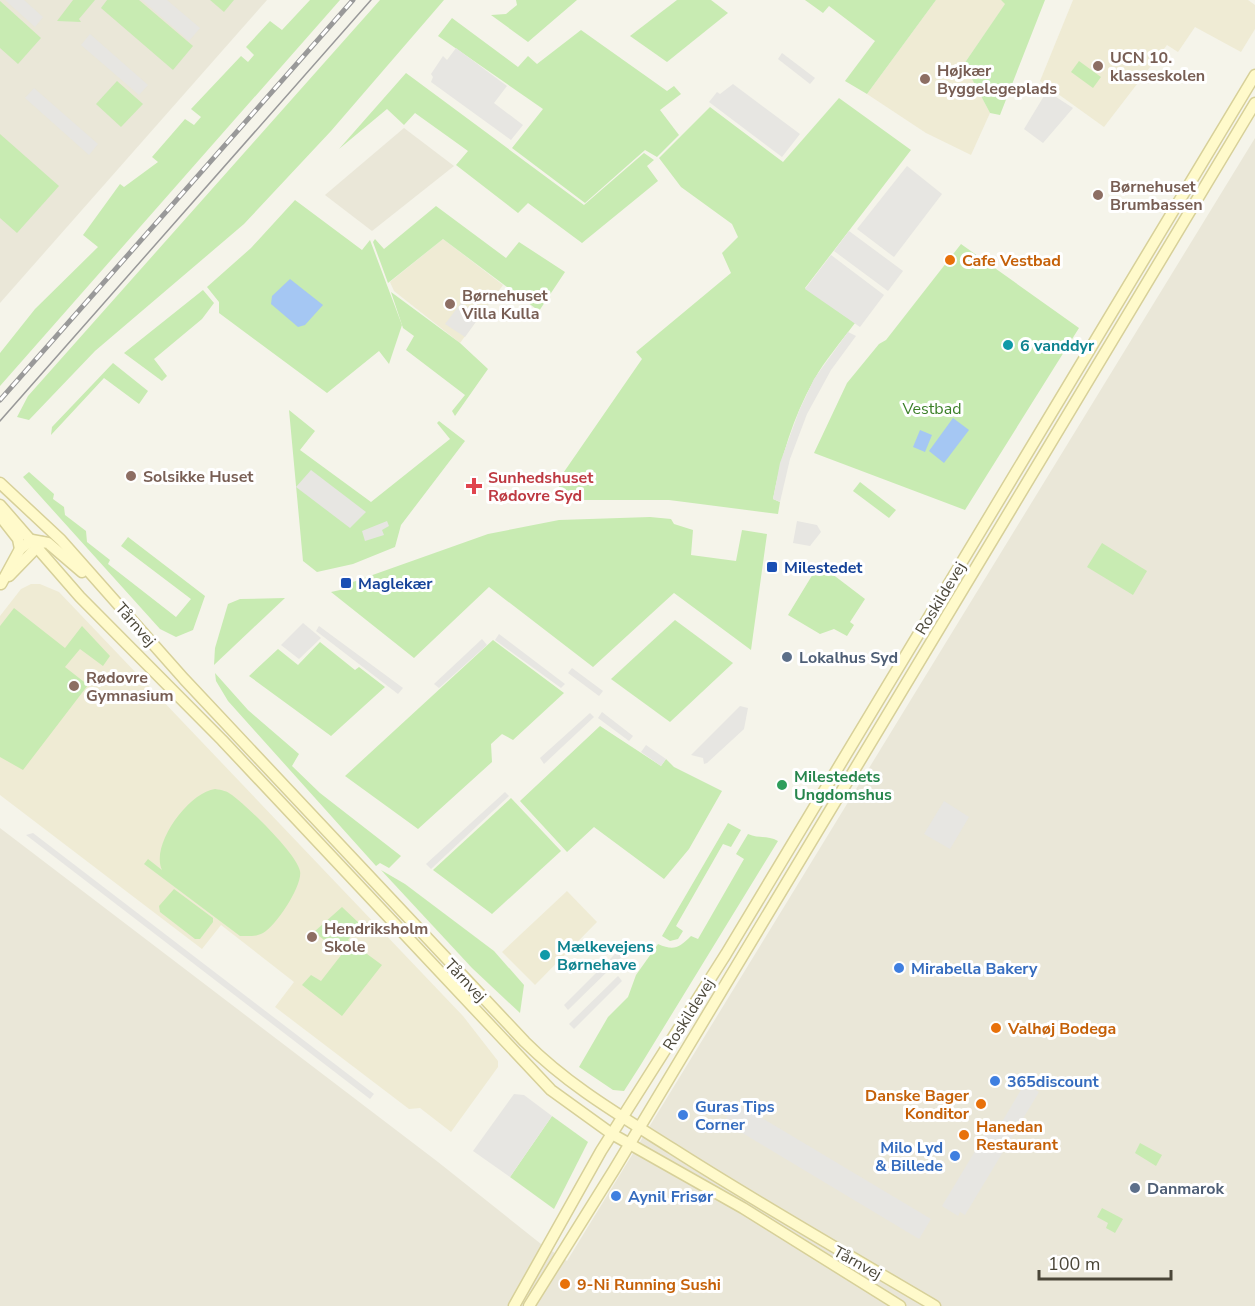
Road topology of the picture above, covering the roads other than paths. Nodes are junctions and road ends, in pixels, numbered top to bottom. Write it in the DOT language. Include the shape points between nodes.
graph roads {
  1 [pos="1255,75"];
  2 [pos="1255,103"];
  3 [pos="1097,335"];
  4 [pos="1111,344"];
  5 [pos="0,483"];
  6 [pos="0,505"];
  7 [pos="0,516"];
  8 [pos="40,521"];
  9 [pos="38,542"];
  10 [pos="20,549"];
  11 [pos="0,584"];
  12 [pos="126,613"];
  13 [pos="175,670"];
  14 [pos="164,682"];
  15 [pos="623,1118"];
  16 [pos="639,1128"];
  17 [pos="612,1134"];
  18 [pos="629,1144"];
  19 [pos="514,1306"];
  20 [pos="529,1306"];
  21 [pos="900,1306"];
  22 [pos="935,1306"];
  1 -- 3 [label="main road, Roskildevej"];
  2 -- 4 [label="main road, Roskildevej"];
  3 -- 4 [label="main road"];
  3 -- 15 [label="main road, Roskildevej" via="726,954"];
  4 -- 16 [label="main road, Roskildevej"];
  5 -- 8 [label="main road, Tårnvej"];
  6 -- 9 [label="main road, Tårnvej"];
  7 -- 10 [label="main road" via="18,539"];
  8 -- 9 [label="main road"];
  8 -- 12 [label="main road, Tårnvej"];
  9 -- 10 [label="main road"];
  9 -- 11 [label="main road"];
  9 -- 12 [label="main road"];
  9 -- 14 [label="main road, Tårnvej" via="80,597"];
  10 -- 11 [label="main road"];
  12 -- 13 [label="main road, Tårnvej"];
  13 -- 14 [label="main road"];
  13 -- 15 [label="main road, Tårnvej" via="525,1042 572,1083"];
  14 -- 17 [label="main road, Tårnvej" via="536,1077"];
  15 -- 16 [label="main road, Tårnvej"];
  15 -- 17 [label="main road, Roskildevej"];
  16 -- 18 [label="main road, Roskildevej"];
  16 -- 22 [label="main road, Tårnvej" via="767,1209"];
  17 -- 18 [label="main road, Tårnvej"];
  17 -- 19 [label="main road, Roskildevej"];
  18 -- 20 [label="main road, Roskildevej"];
  18 -- 21 [label="main road, Tårnvej" via="743,1208"];
}
